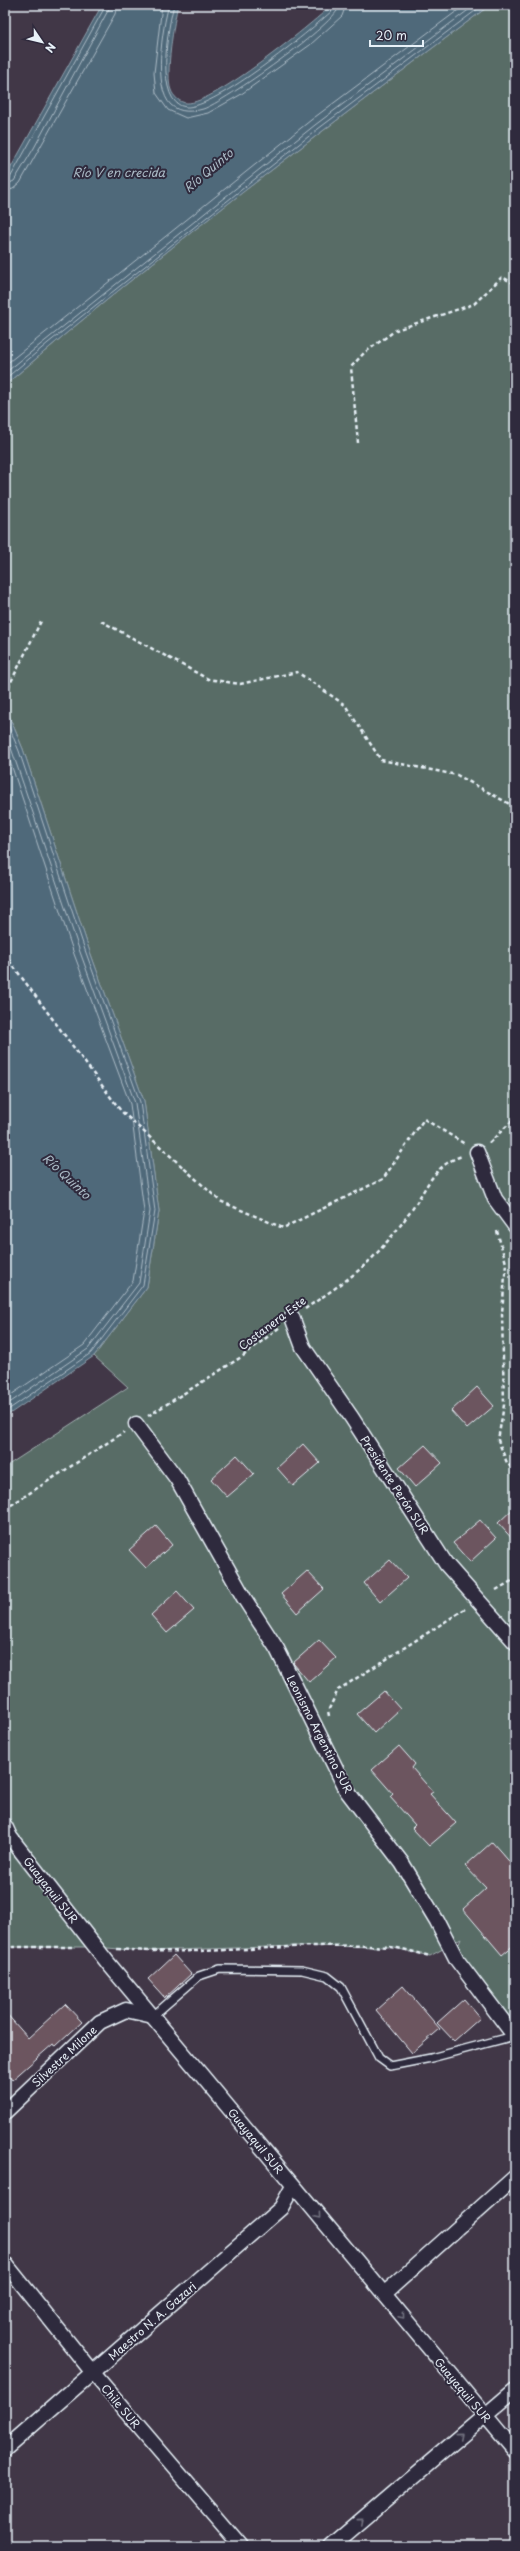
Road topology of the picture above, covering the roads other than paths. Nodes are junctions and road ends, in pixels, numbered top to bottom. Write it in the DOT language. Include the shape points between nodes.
graph roads {
  1 [pos="477,1152"];
  2 [pos="515,1226"];
  3 [pos="292,1317"];
  4 [pos="136,1424"];
  5 [pos="515,1642"];
  6 [pos="5,1826"];
  7 [pos="153,2016"];
  8 [pos="515,2036"];
  9 [pos="5,2112"];
  10 [pos="515,2177"];
  11 [pos="293,2186"];
  12 [pos="5,2263"];
  13 [pos="384,2294"];
  14 [pos="93,2373"];
  15 [pos="515,2390"];
  16 [pos="485,2416"];
  17 [pos="5,2449"];
  18 [pos="515,2451"];
  19 [pos="241,2546"];
  20 [pos="332,2546"];
  1 -- 2 [label="street" via="496,1199"];
  3 -- 5 [label="street, Presidente Perón SUR" via="303,1347 446,1564"];
  4 -- 8 [label="street, Leonismo Argentino SUR" via="177,1479 244,1598 277,1649 347,1791 402,1864 438,1921 457,1960"];
  6 -- 7 [label="street, Guayaquil SUR" via="10,1837 95,1947"];
  7 -- 8 [label="lane" via="200,1976 220,1969 302,1970 327,1976 341,1987 379,2058 390,2066"];
  7 -- 9 [label="street, Silvestre Milone" via="126,2010 100,2022"];
  7 -- 11 [label="street, Guayaquil SUR"];
  10 -- 13 [label="street"];
  11 -- 13 [label="street, Guayaquil SUR, one-way"];
  11 -- 14 [label="street, Maestro N. A. Gazari" via="280,2208"];
  12 -- 14 [label="street, Chile SUR"];
  13 -- 16 [label="street, Guayaquil SUR, one-way"];
  14 -- 17 [label="street, Maestro N. A. Gazari"];
  14 -- 19 [label="street, Chile SUR"];
  15 -- 16 [label="street"];
  16 -- 18 [label="street, Guayaquil SUR"];
  20 -- 16 [label="street, one-way"];
}
